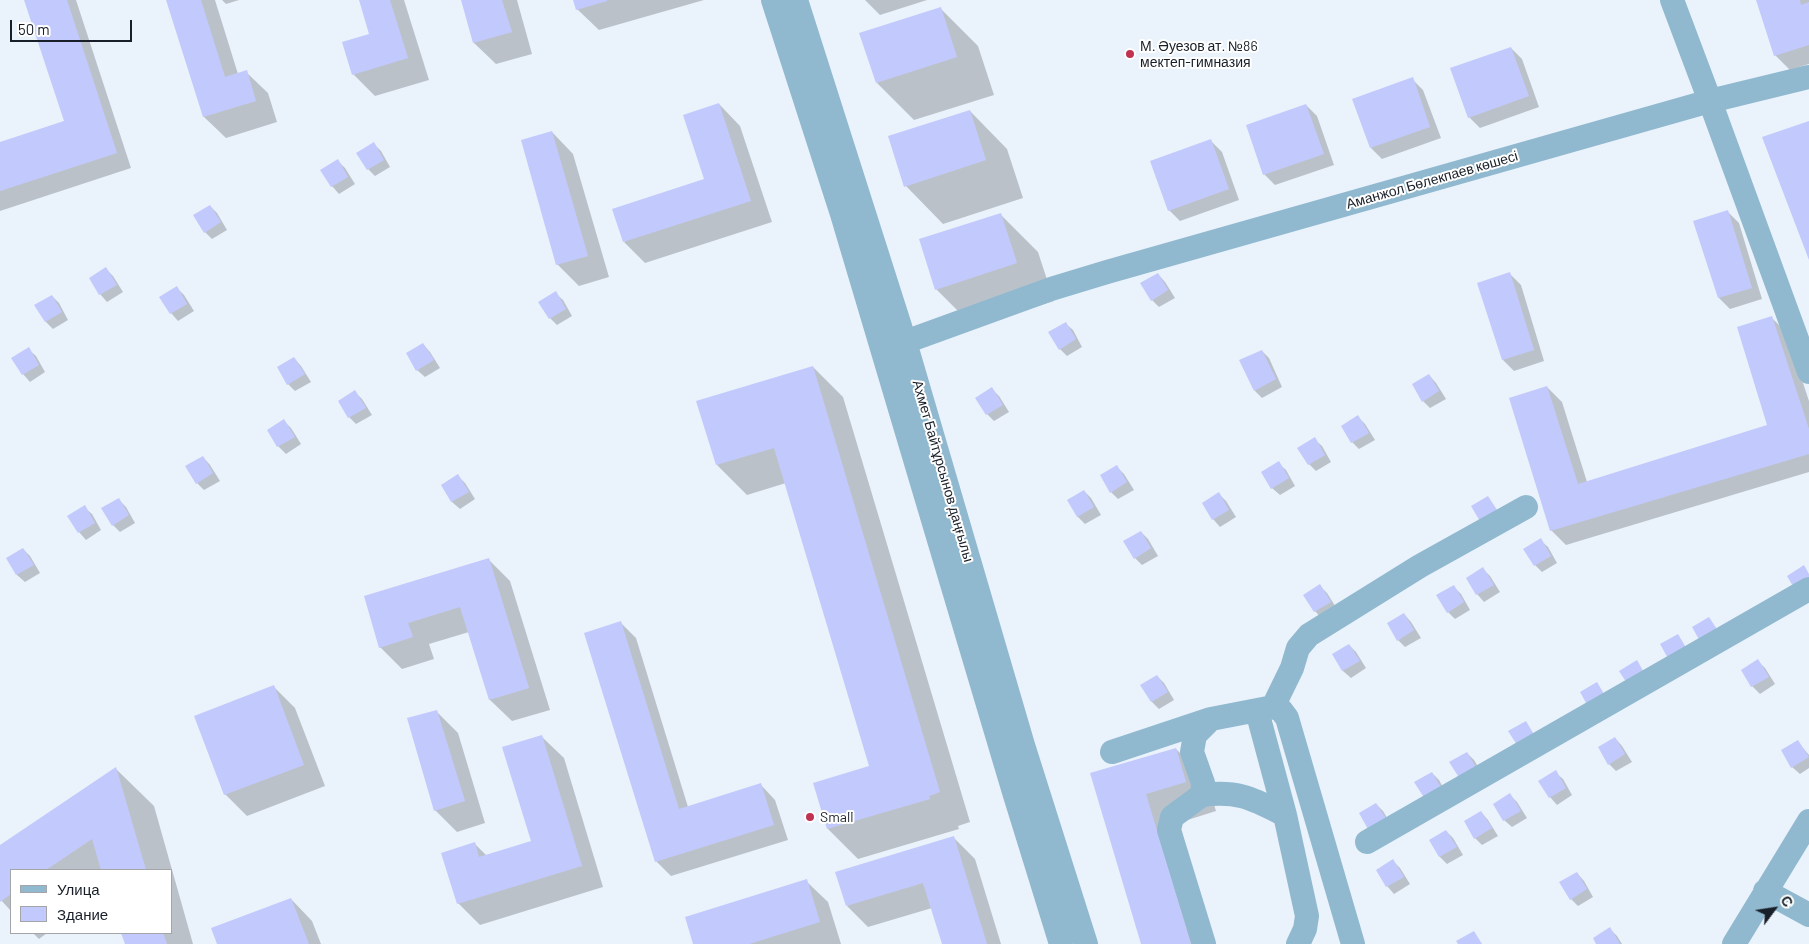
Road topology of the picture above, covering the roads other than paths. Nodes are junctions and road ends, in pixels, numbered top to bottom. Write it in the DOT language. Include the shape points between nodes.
graph roads {
  1 [pos="773,0"];
  2 [pos="796,0"];
  3 [pos="1672,0"];
  4 [pos="1809,77"];
  5 [pos="1710,102"];
  6 [pos="905,342"];
  7 [pos="1809,372"];
  8 [pos="1526,507"];
  9 [pos="1809,589"];
  10 [pos="1265,709"];
  11 [pos="1211,719"];
  12 [pos="1112,752"];
  13 [pos="1202,795"];
  14 [pos="1285,815"];
  15 [pos="1809,820"];
  16 [pos="1367,842"];
  17 [pos="1765,891"];
  18 [pos="1809,916"];
  19 [pos="1061,944"];
  20 [pos="1086,944"];
  21 [pos="1204,944"];
  22 [pos="1298,944"];
  23 [pos="1353,944"];
  24 [pos="1734,944"];
  1 -- 19 [label="street, Ахмет Байтұрсынов даңғылы" via="842,214"];
  2 -- 6 [label="street, Ахмет Байтұрсынов даңғылы"];
  3 -- 5 [label="street"];
  4 -- 5 [label="street, Аманжол Бөлекпаев көшесі"];
  5 -- 6 [label="street, Аманжол Бөлекпаев көшесі" via="1051,289"];
  5 -- 7 [label="street"];
  6 -- 20 [label="street, Ахмет Байтұрсынов даңғылы" via="1023,745"];
  8 -- 10 [label="street" via="1420,566 1310,635 1298,648 1292,668"];
  9 -- 16 [label="street"];
  10 -- 11 [label="street"];
  10 -- 14 [label="street"];
  10 -- 23 [label="street" via="1281,710 1287,718"];
  11 -- 12 [label="street"];
  11 -- 13 [label="street" via="1195,736 1192,752 1203,783"];
  13 -- 14 [label="street" via="1241,795"];
  13 -- 21 [label="street" via="1172,817 1169,830"];
  14 -- 22 [label="street" via="1306,916 1305,929"];
  15 -- 17 [label="street"];
  17 -- 18 [label="street"];
  17 -- 24 [label="street"];
}
